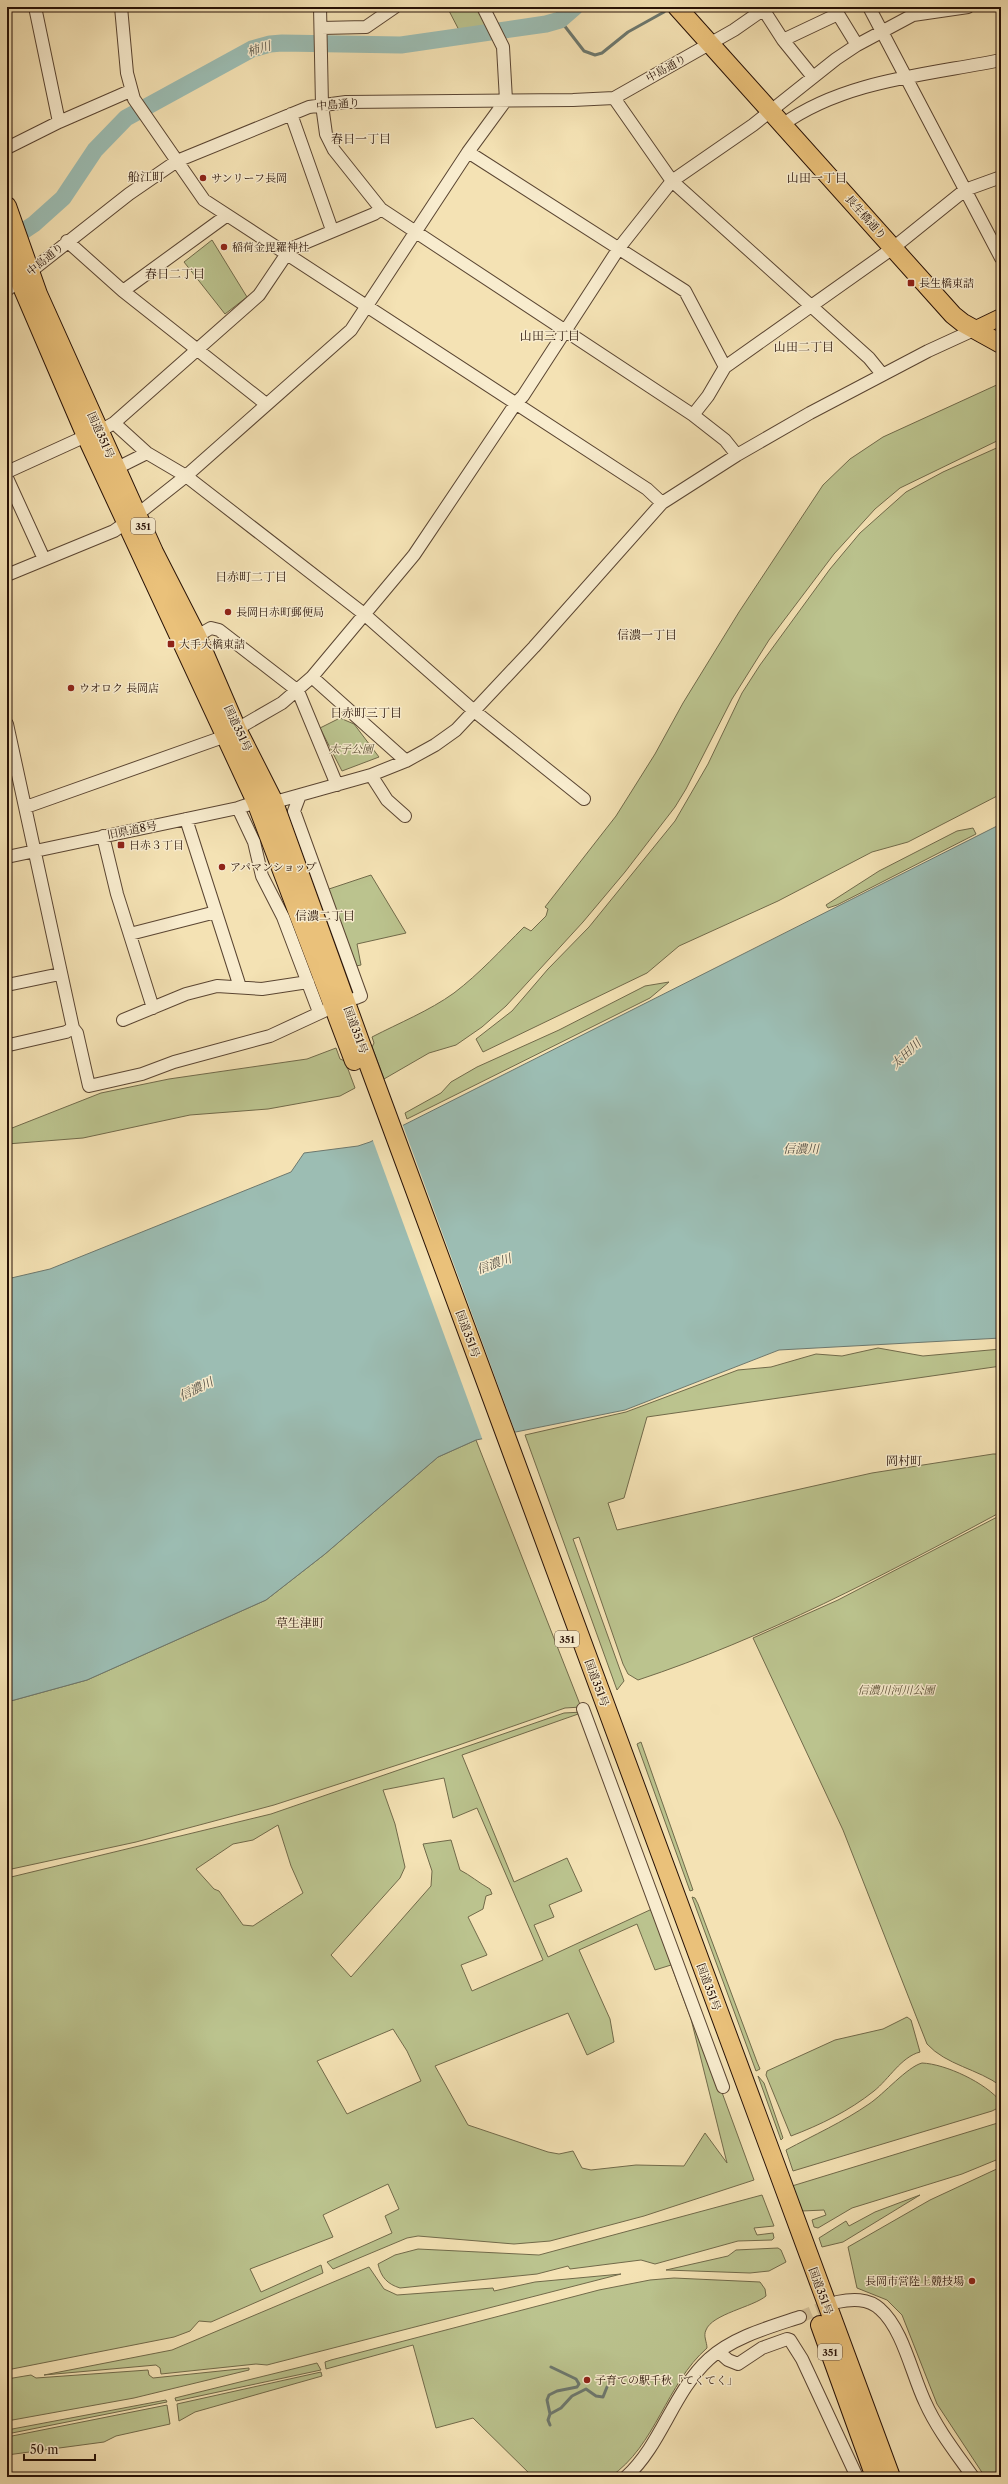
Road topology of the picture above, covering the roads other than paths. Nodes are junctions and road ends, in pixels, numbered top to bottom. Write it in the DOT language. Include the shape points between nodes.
graph roads {
  1 [pos="34,7"];
  2 [pos="121,7"];
  3 [pos="320,7"];
  4 [pos="395,7"];
  5 [pos="483,7"];
  6 [pos="677,7"];
  7 [pos="869,7"];
  8 [pos="968,7"];
  9 [pos="765,8"];
  10 [pos="321,30"];
  11 [pos="883,31"];
  12 [pos="783,40"];
  13 [pos="709,44"];
  14 [pos="857,46"];
  15 [pos="1001,60"];
  16 [pos="813,77"];
  17 [pos="908,78"];
  18 [pos="132,95"];
  19 [pos="614,98"];
  20 [pos="506,100"];
  21 [pos="322,105"];
  22 [pos="291,114"];
  23 [pos="776,119"];
  24 [pos="60,122"];
  25 [pos="7,148"];
  26 [pos="468,152"];
  27 [pos="177,161"];
  28 [pos="1001,177"];
  29 [pos="672,180"];
  30 [pos="965,190"];
  31 [pos="7,206"];
  32 [pos="381,209"];
  33 [pos="226,216"];
  34 [pos="332,230"];
  35 [pos="415,232"];
  36 [pos="67,241"];
  37 [pos="619,248"];
  38 [pos="893,248"];
  39 [pos="12,253"];
  40 [pos="284,254"];
  41 [pos="1001,258"];
  42 [pos="18,281"];
  43 [pos="122,291"];
  44 [pos="365,306"];
  45 [pos="811,307"];
  46 [pos="1001,317"];
  47 [pos="976,329"];
  48 [pos="566,330"];
  49 [pos="1001,344"];
  50 [pos="198,350"];
  51 [pos="725,366"];
  52 [pos="882,374"];
  53 [pos="516,403"];
  54 [pos="266,404"];
  55 [pos="693,415"];
  56 [pos="100,430"];
  57 [pos="147,453"];
  58 [pos="737,455"];
  59 [pos="117,468"];
  60 [pos="7,472"];
  61 [pos="186,476"];
  62 [pos="7,478"];
  63 [pos="662,503"];
  64 [pos="132,518"];
  65 [pos="44,559"];
  66 [pos="7,575"];
  67 [pos="364,614"];
  68 [pos="197,636"];
  69 [pos="312,678"];
  70 [pos="298,691"];
  71 [pos="473,710"];
  72 [pos="7,724"];
  73 [pos="232,733"];
  74 [pos="406,761"];
  75 [pos="371,775"];
  76 [pos="337,785"];
  77 [pos="300,795"];
  78 [pos="584,799"];
  79 [pos="264,801"];
  80 [pos="26,807"];
  81 [pos="238,808"];
  82 [pos="405,816"];
  83 [pos="186,819"];
  84 [pos="103,836"];
  85 [pos="35,850"];
  86 [pos="7,857"];
  87 [pos="216,912"];
  88 [pos="130,934"];
  89 [pos="60,974"];
  90 [pos="308,982"];
  91 [pos="7,985"];
  92 [pos="240,987"];
  93 [pos="356,998"];
  94 [pos="154,1008"];
  95 [pos="123,1020"];
  96 [pos="73,1028"];
  97 [pos="7,1044"];
  98 [pos="583,1709"];
  99 [pos="723,2087"];
  100 [pos="790,2224"];
  101 [pos="837,2302"];
  102 [pos="800,2317"];
  103 [pos="719,2352"];
  104 [pos="864,2402"];
  105 [pos="626,2477"];
  106 [pos="857,2477"];
  107 [pos="875,2477"];
  108 [pos="891,2477"];
  109 [pos="900,2477"];
  110 [pos="973,2477"];
  1 -- 24 [label="street"];
  2 -- 18 [label="street"];
  3 -- 10 [label="street"];
  4 -- 10 [label="street" via="366,27"];
  5 -- 20 [label="street" via="503,47"];
  6 -- 13 [label="highway, 長生橋通り"];
  7 -- 11 [label="street"];
  8 -- 11 [label="street" via="921,13"];
  9 -- 12 [label="street"];
  9 -- 13 [label="street, 中島通り"];
  10 -- 21 [label="street"];
  11 -- 14 [label="street"];
  11 -- 17 [label="street"];
  12 -- 14 [label="street" via="838,14"];
  12 -- 16 [label="street"];
  13 -- 19 [label="street, 中島通り"];
  13 -- 23 [label="highway, 長生橋通り"];
  14 -- 16 [label="street"];
  15 -- 17 [label="street"];
  16 -- 23 [label="street"];
  17 -- 23 [label="street" via="827,99"];
  17 -- 30 [label="street"];
  18 -- 24 [label="street"];
  18 -- 27 [label="street"];
  19 -- 20 [label="street, 中島通り"];
  19 -- 29 [label="street"];
  20 -- 21 [label="street, 中島通り"];
  20 -- 26 [label="street"];
  21 -- 22 [label="street, 中島通り"];
  21 -- 32 [label="street" via="329,141"];
  22 -- 27 [label="street, 中島通り"];
  22 -- 34 [label="street"];
  23 -- 29 [label="street"];
  23 -- 38 [label="highway, 長生橋通り"];
  24 -- 25 [label="street"];
  26 -- 35 [label="street"];
  26 -- 37 [label="street"];
  27 -- 33 [label="street" via="204,200"];
  27 -- 36 [label="street, 中島通り"];
  28 -- 30 [label="street"];
  29 -- 37 [label="street"];
  29 -- 45 [label="street"];
  30 -- 38 [label="street"];
  30 -- 41 [label="street"];
  31 -- 39 [label="highway, 国道351号 / 351" via="13,226"];
  32 -- 34 [label="street"];
  32 -- 35 [label="street"];
  33 -- 40 [label="street"];
  33 -- 43 [label="street"];
  34 -- 40 [label="street"];
  35 -- 44 [label="street"];
  35 -- 48 [label="street"];
  36 -- 42 [label="street, 中島通り"];
  36 -- 43 [label="street"];
  37 -- 48 [label="street"];
  37 -- 51 [label="street" via="685,291"];
  38 -- 45 [label="street"];
  38 -- 47 [label="highway, 長生橋通り" via="953,315"];
  39 -- 42 [label="highway, 国道351号 / 351"];
  40 -- 44 [label="street"];
  40 -- 50 [label="street" via="259,295"];
  42 -- 56 [label="highway, 国道351号 / 351"];
  43 -- 50 [label="street"];
  44 -- 53 [label="street"];
  44 -- 54 [label="street" via="342,339"];
  45 -- 51 [label="street"];
  45 -- 52 [label="street" via="869,358"];
  46 -- 47 [label="main road"];
  47 -- 49 [label="highway, 長生橋通り"];
  47 -- 52 [label="street, 旧県道8号"];
  48 -- 53 [label="street"];
  48 -- 55 [label="street"];
  50 -- 54 [label="street"];
  50 -- 56 [label="street"];
  51 -- 55 [label="street" via="708,396"];
  52 -- 58 [label="street, 旧県道8号"];
  53 -- 63 [label="street" via="647,489"];
  53 -- 67 [label="street" via="414,555"];
  54 -- 61 [label="street"];
  55 -- 58 [label="street" via="726,440"];
  56 -- 57 [label="street"];
  56 -- 59 [label="highway, 国道351号 / 351"];
  56 -- 60 [label="street"];
  56 -- 64 [label="highway, 国道351号 / 351"];
  57 -- 59 [label="street"];
  57 -- 61 [label="street"];
  58 -- 63 [label="street, 旧県道8号"];
  59 -- 64 [label="highway, 国道351号 / 351"];
  61 -- 64 [label="street"];
  61 -- 67 [label="street"];
  62 -- 65 [label="street"];
  63 -- 71 [label="street, 旧県道8号" via="534,647"];
  64 -- 65 [label="street" via="114,531"];
  64 -- 68 [label="highway, 国道351号 / 351" via="154,552"];
  64 -- 73 [label="highway, 国道351号 / 351"];
  65 -- 66 [label="street"];
  67 -- 69 [label="street"];
  67 -- 71 [label="street"];
  68 -- 70 [label="street" via="212,628 219,630"];
  68 -- 73 [label="highway, 国道351号 / 351"];
  69 -- 70 [label="street"];
  69 -- 74 [label="street"];
  70 -- 73 [label="street"];
  70 -- 76 [label="street"];
  71 -- 74 [label="street, 旧県道8号" via="448,735"];
  71 -- 78 [label="street"];
  72 -- 80 [label="street"];
  73 -- 79 [label="highway, 国道351号 / 351"];
  73 -- 80 [label="street"];
  74 -- 75 [label="street, 旧県道8号"];
  75 -- 76 [label="street, 旧県道8号"];
  75 -- 82 [label="street" via="387,800"];
  76 -- 77 [label="street, 旧県道8号"];
  77 -- 79 [label="street, 旧県道8号"];
  77 -- 93 [label="street" via="294,811 361,996"];
  79 -- 81 [label="street, 旧県道8号"];
  79 -- 100 [label="highway, 国道351号 / 351"];
  80 -- 85 [label="street"];
  81 -- 83 [label="street, 旧県道8号"];
  81 -- 90 [label="street" via="254,842 262,876 283,917"];
  83 -- 84 [label="street, 旧県道8号"];
  83 -- 87 [label="street"];
  84 -- 85 [label="street, 旧県道8号"];
  84 -- 88 [label="street"];
  85 -- 86 [label="street, 旧県道8号"];
  85 -- 89 [label="street"];
  87 -- 88 [label="street"];
  87 -- 92 [label="street"];
  88 -- 94 [label="street"];
  89 -- 91 [label="street"];
  89 -- 96 [label="street"];
  90 -- 92 [label="street" via="262,989"];
  90 -- 96 [label="street" via="322,1012 270,1036 174,1062 142,1074 89,1086 77,1034"];
  92 -- 94 [label="street" via="217,986 186,994"];
  94 -- 95 [label="street"];
  96 -- 97 [label="street" via="45,1037"];
  98 -- 99 [label="street"];
  100 -- 104 [label="highway, 国道351号 / 351"];
  100 -- 107 [label="highway, 国道351号 / 351"];
  101 -- 110 [label="street" via="866,2301 881,2310 888,2318 901,2342 928,2407"];
  102 -- 103 [label="street" via="747,2337"];
  103 -- 105 [label="street" via="709,2359 689,2383 649,2450"];
  103 -- 106 [label="street" via="738,2364 762,2348 786,2339 790,2340 802,2359"];
  104 -- 108 [label="highway, 国道351号 / 351"];
  104 -- 109 [label="highway"];
}
